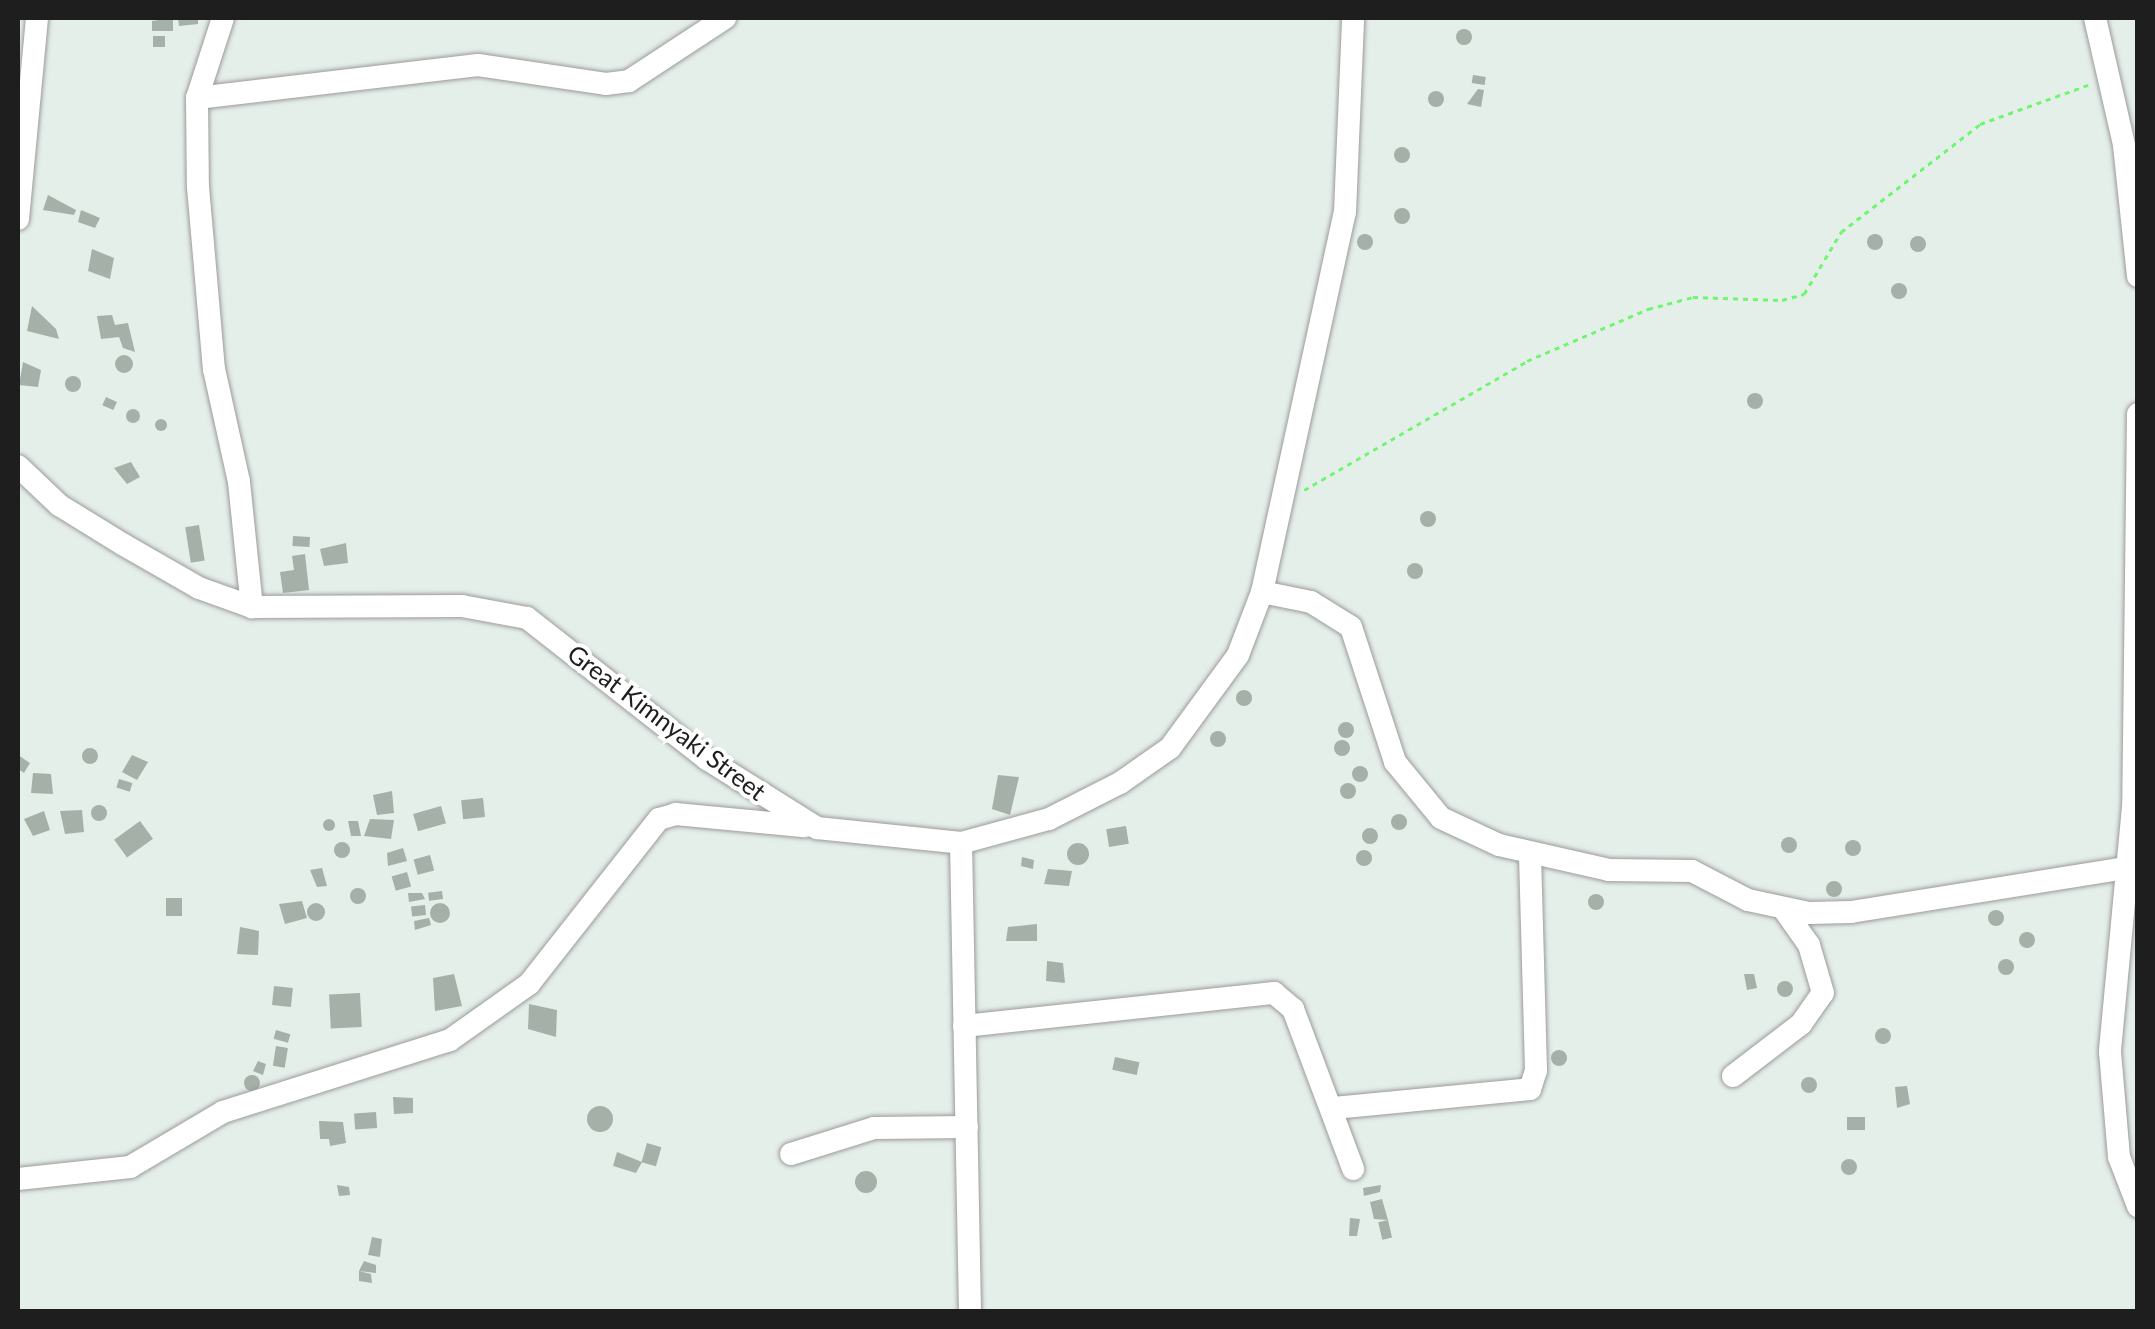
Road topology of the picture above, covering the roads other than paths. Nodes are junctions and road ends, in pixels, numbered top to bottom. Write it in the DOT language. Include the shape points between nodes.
graph roads {
  1 [pos="38,18"];
  2 [pos="223,18"];
  3 [pos="725,18"];
  4 [pos="1353,18"];
  5 [pos="2094,18"];
  6 [pos="197,98"];
  7 [pos="2128,107"];
  8 [pos="18,220"];
  9 [pos="2138,276"];
  10 [pos="2138,414"];
  11 [pos="18,466"];
  12 [pos="1262,592"];
  13 [pos="252,607"];
  14 [pos="817,828"];
  15 [pos="961,843"];
  16 [pos="1530,854"];
  17 [pos="2127,868"];
  18 [pos="1786,910"];
  19 [pos="964,1026"];
  20 [pos="1733,1076"];
  21 [pos="1334,1108"];
  22 [pos="967,1127"];
  23 [pos="792,1154"];
  24 [pos="1353,1168"];
  25 [pos="18,1179"];
  26 [pos="2138,1206"];
  27 [pos="970,1312"];
  1 -- 8 [label="street"];
  2 -- 6 [label="street"];
  3 -- 6 [label="street" via="630,81 606,84 478,65"];
  4 -- 12 [label="street, Great Kimnyaki Street" via="1345,212"];
  5 -- 7 [label="street" via="2110,78"];
  6 -- 13 [label="street" via="214,368 239,482"];
  7 -- 9 [label="street"];
  10 -- 17 [label="street" via="2136,741"];
  11 -- 13 [label="street, Great Kimnyaki Street" via="59,505 124,545 199,588"];
  12 -- 15 [label="street, Great Kimnyaki Street" via="1238,655 1170,748 1049,819"];
  12 -- 16 [label="street" via="1312,602 1351,627 1395,762 1418,796 1474,836"];
  13 -- 14 [label="street, Great Kimnyaki Street" via="462,606 527,618 707,759"];
  14 -- 15 [label="street, Great Kimnyaki Street" via="899,842"];
  14 -- 25 [label="street" via="676,814 658,818 529,984 450,1040 223,1112 130,1167"];
  15 -- 19 [label="street"];
  16 -- 18 [label="street" via="1609,870 1692,871"];
  16 -- 21 [label="street" via="1536,1070 1530,1089"];
  17 -- 18 [label="street" via="1851,912"];
  17 -- 26 [label="street" via="2110,1052 2118,1157"];
  18 -- 20 [label="street" via="1813,954 1823,993 1801,1024"];
  19 -- 21 [label="street" via="1274,993 1294,1009"];
  19 -- 22 [label="street"];
  21 -- 24 [label="street"];
  22 -- 23 [label="street" via="874,1128"];
  22 -- 27 [label="street"];
}
